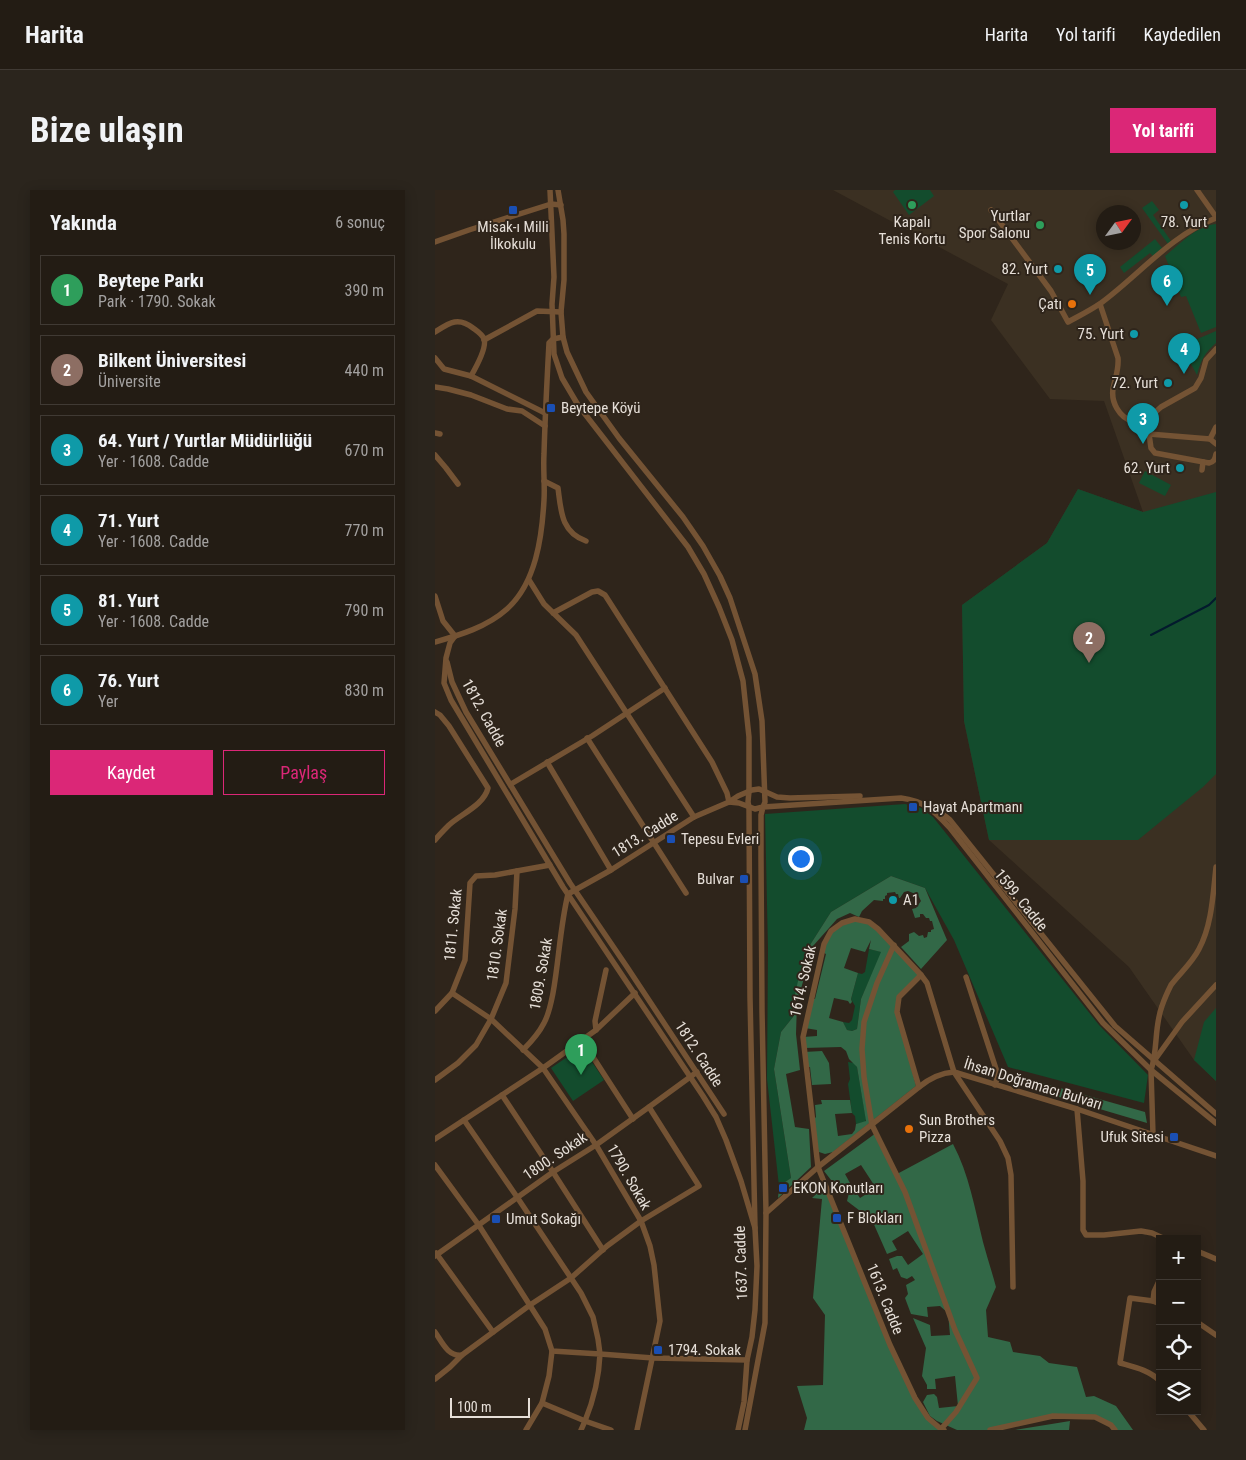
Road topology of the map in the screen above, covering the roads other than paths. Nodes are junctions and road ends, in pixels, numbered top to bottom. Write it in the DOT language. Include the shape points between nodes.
graph roads {
  1 [pos="550,190"];
  2 [pos="558,190"];
  3 [pos="1197,190"];
  4 [pos="551,204"];
  5 [pos="561,205"];
  6 [pos="991,210"];
  7 [pos="1216,217"];
  8 [pos="435,242"];
  9 [pos="1100,304"];
  10 [pos="552,311"];
  11 [pos="561,312"];
  12 [pos="435,332"];
  13 [pos="563,337"];
  14 [pos="553,339"];
  15 [pos="484,340"];
  16 [pos="1216,349"];
  17 [pos="435,358"];
  18 [pos="471,376"];
  19 [pos="435,387"];
  20 [pos="545,412"];
  21 [pos="1147,420"];
  22 [pos="545,426"];
  23 [pos="1216,427"];
  24 [pos="1149,434"];
  25 [pos="1210,439"];
  26 [pos="1216,444"];
  27 [pos="1216,454"];
  28 [pos="435,455"];
  29 [pos="1203,462"];
  30 [pos="1202,470"];
  31 [pos="544,481"];
  32 [pos="458,484"];
  33 [pos="586,541"];
  34 [pos="529,580"];
  35 [pos="435,596"];
  36 [pos="553,613"];
  37 [pos="455,636"];
  38 [pos="435,642"];
  39 [pos="445,658"];
  40 [pos="665,688"];
  41 [pos="435,712"];
  42 [pos="627,712"];
  43 [pos="587,738"];
  44 [pos="547,762"];
  45 [pos="511,784"];
  46 [pos="749,791"];
  47 [pos="763,791"];
  48 [pos="729,802"];
  49 [pos="749,807"];
  50 [pos="763,807"];
  51 [pos="694,817"];
  52 [pos="435,840"];
  53 [pos="653,842"];
  54 [pos="550,865"];
  55 [pos="1216,867"];
  56 [pos="611,870"];
  57 [pos="517,871"];
  58 [pos="575,891"];
  59 [pos="686,893"];
  60 [pos="568,894"];
  61 [pos="894,946"];
  62 [pos="606,970"];
  63 [pos="921,975"];
  64 [pos="966,977"];
  65 [pos="1216,985"];
  66 [pos="452,993"];
  67 [pos="635,993"];
  68 [pos="435,1011"];
  69 [pos="491,1019"];
  70 [pos="596,1030"];
  71 [pos="582,1040"];
  72 [pos="523,1050"];
  73 [pos="1154,1061"];
  74 [pos="543,1068"];
  75 [pos="1151,1070"];
  76 [pos="697,1072"];
  77 [pos="955,1072"];
  78 [pos="689,1077"];
  79 [pos="435,1080"];
  80 [pos="995,1085"];
  81 [pos="919,1087"];
  82 [pos="502,1094"];
  83 [pos="649,1107"];
  84 [pos="1077,1109"];
  85 [pos="724,1114"];
  86 [pos="1216,1114"];
  87 [pos="633,1118"];
  88 [pos="464,1120"];
  89 [pos="1216,1123"];
  90 [pos="872,1125"];
  91 [pos="1153,1135"];
  92 [pos="435,1138"];
  93 [pos="596,1145"];
  94 [pos="1216,1156"];
  95 [pos="435,1165"];
  96 [pos="818,1167"];
  97 [pos="553,1172"];
  98 [pos="517,1197"];
  99 [pos="766,1213"];
  100 [pos="641,1221"];
  101 [pos="478,1224"];
  102 [pos="755,1228"];
  103 [pos="1156,1235"];
  104 [pos="603,1250"];
  105 [pos="1201,1253"];
  106 [pos="436,1254"];
  107 [pos="1216,1259"];
  108 [pos="571,1278"];
  109 [pos="1160,1280"];
  110 [pos="1013,1287"];
  111 [pos="1153,1301"];
  112 [pos="1156,1302"];
  113 [pos="530,1305"];
  114 [pos="1201,1325"];
  115 [pos="435,1332"];
  116 [pos="493,1332"];
  117 [pos="1216,1335"];
  118 [pos="552,1351"];
  119 [pos="600,1354"];
  120 [pos="462,1355"];
  121 [pos="653,1358"];
  122 [pos="747,1360"];
  123 [pos="1156,1377"];
  124 [pos="435,1379"];
  125 [pos="542,1403"];
  126 [pos="1191,1415"];
  127 [pos="585,1421"];
  128 [pos="526,1430"];
  129 [pos="581,1430"];
  130 [pos="611,1430"];
  131 [pos="637,1430"];
  132 [pos="738,1430"];
  133 [pos="745,1430"];
  134 [pos="942,1430"];
  135 [pos="992,1430"];
  136 [pos="1115,1430"];
  137 [pos="1204,1430"];
  1 -- 4 [label="street"];
  2 -- 5 [label="street"];
  3 -- 7 [label="street"];
  4 -- 5 [label="street"];
  4 -- 8 [label="street"];
  4 -- 10 [label="street"];
  5 -- 11 [label="street" via="564,234"];
  6 -- 9 [label="street" via="1047,286 1068,322"];
  7 -- 9 [label="street" via="1174,242"];
  9 -- 21 [label="street" via="1118,358 1119,368 1113,390 1115,405 1126,418"];
  10 -- 11 [label="street"];
  10 -- 14 [label="street"];
  10 -- 15 [label="street" via="537,310"];
  11 -- 13 [label="street"];
  12 -- 15 [label="street" via="449,323 466,322"];
  13 -- 14 [label="street"];
  13 -- 47 [label="street" via="586,392 683,517 703,546 730,598 755,674 762,721"];
  14 -- 20 [label="street" via="549,343"];
  14 -- 46 [label="street" via="553,354 577,405 688,547 719,607 743,681 749,737"];
  15 -- 18 [label="street"];
  16 -- 21 [label="street" via="1206,360 1195,388 1161,407"];
  17 -- 18 [label="street" via="444,369"];
  18 -- 20 [label="street"];
  19 -- 22 [label="street" via="522,411"];
  20 -- 22 [label="street"];
  21 -- 24 [label="street"];
  22 -- 31 [label="street"];
  23 -- 25 [label="street"];
  24 -- 25 [label="street"];
  24 -- 29 [label="street" via="1155,453"];
  25 -- 26 [label="street"];
  27 -- 29 [label="street" via="1213,462"];
  28 -- 32 [label="street"];
  29 -- 30 [label="street"];
  31 -- 33 [label="street" via="558,488 565,526"];
  31 -- 34 [label="street" via="540,536"];
  34 -- 36 [label="street"];
  34 -- 37 [label="street" via="507,609 487,623"];
  35 -- 37 [label="street" via="443,621"];
  36 -- 40 [label="street" via="592,592 603,593"];
  36 -- 42 [label="street" via="576,635"];
  37 -- 38 [label="street"];
  37 -- 39 [label="street"];
  39 -- 45 [label="street, 1812. Cadde" via="458,696"];
  39 -- 54 [label="street, 1812. Cadde" via="444,684 451,700"];
  40 -- 42 [label="street"];
  40 -- 48 [label="street" via="712,762"];
  41 -- 52 [label="street" via="449,726 487,788 486,795"];
  42 -- 43 [label="street"];
  42 -- 51 [label="street"];
  43 -- 44 [label="street"];
  43 -- 53 [label="street"];
  44 -- 45 [label="street"];
  44 -- 56 [label="street"];
  45 -- 58 [label="street, 1812. Cadde"];
  46 -- 47 [label="street"];
  46 -- 48 [label="street, 1813. Cadde"];
  46 -- 49 [label="street"];
  47 -- 50 [label="street"];
  47 -- 73 [label="street, 1599. Cadde" via="790,798 900,795 916,797 932,805 950,820 1115,1026"];
  48 -- 49 [label="street"];
  48 -- 51 [label="street, 1813. Cadde"];
  49 -- 50 [label="street"];
  49 -- 102 [label="street"];
  50 -- 75 [label="street, 1599. Cadde" via="901,798 932,809 1103,1023"];
  50 -- 99 [label="street, 1637. Cadde" via="761,1011"];
  51 -- 53 [label="street, 1813. Cadde"];
  53 -- 56 [label="street, 1813. Cadde"];
  53 -- 59 [label="street"];
  54 -- 57 [label="street, 1811. Sokak"];
  54 -- 60 [label="street, 1812. Cadde"];
  55 -- 73 [label="street" via="1207,929 1200,949 1171,986 1161,1006"];
  56 -- 58 [label="street, 1813. Cadde"];
  57 -- 66 [label="street, 1811. Sokak" via="476,876 470,883 465,960"];
  57 -- 69 [label="street, 1810. Sokak" via="506,983"];
  58 -- 60 [label="street, 1813. Cadde"];
  58 -- 76 [label="street, 1812. Cadde"];
  60 -- 67 [label="street, 1812. Cadde"];
  60 -- 72 [label="street, 1809. Sokak" via="550,1006 536,1037"];
  61 -- 63 [label="street, 1614. Sokak"];
  61 -- 90 [label="street" via="864,1022 863,1068"];
  61 -- 96 [label="street, 1614. Sokak" via="869,922 855,919 831,930 824,944 803,1037"];
  62 -- 70 [label="street"];
  63 -- 77 [label="street, 1614. Sokak" via="927,983"];
  63 -- 81 [label="street" via="899,997 897,1012"];
  64 -- 80 [label="street" via="999,1075"];
  65 -- 73 [label="street" via="1182,1022"];
  66 -- 68 [label="street"];
  66 -- 69 [label="street, 1790. Sokak"];
  67 -- 70 [label="street"];
  67 -- 78 [label="street, 1812. Cadde"];
  69 -- 72 [label="street, 1790. Sokak"];
  69 -- 79 [label="street, 1810. Sokak" via="476,1045"];
  70 -- 71 [label="street"];
  71 -- 74 [label="street"];
  71 -- 87 [label="street"];
  72 -- 74 [label="street, 1790. Sokak"];
  73 -- 75 [label="street"];
  73 -- 86 [label="street, 1599. Cadde"];
  74 -- 82 [label="street"];
  74 -- 93 [label="street, 1790. Sokak"];
  75 -- 89 [label="street, 1599. Cadde"];
  75 -- 91 [label="street"];
  76 -- 78 [label="street, 1800. Sokak"];
  76 -- 85 [label="street, 1812. Cadde"];
  77 -- 80 [label="street, İhsan Doğramacı Bulvarı"];
  77 -- 81 [label="street, İhsan Doğramacı Bulvarı" via="937,1075"];
  77 -- 110 [label="street, 1614. Sokak" via="1008,1158"];
  78 -- 83 [label="street, 1800. Sokak"];
  78 -- 102 [label="street, 1637. Cadde" via="719,1125 741,1180"];
  80 -- 84 [label="street, İhsan Doğramacı Bulvarı"];
  81 -- 90 [label="street, İhsan Doğramacı Bulvarı"];
  82 -- 88 [label="street"];
  82 -- 97 [label="street"];
  83 -- 87 [label="street, 1800. Sokak"];
  83 -- 100 [label="street" via="699,1186"];
  84 -- 91 [label="street, İhsan Doğramacı Bulvarı"];
  84 -- 103 [label="street" via="1083,1230 1086,1235 1141,1231"];
  87 -- 93 [label="street, 1800. Sokak"];
  88 -- 92 [label="street"];
  88 -- 98 [label="street"];
  90 -- 96 [label="street, İhsan Doğramacı Bulvarı"];
  90 -- 134 [label="street" via="905,1192 955,1330 977,1378"];
  91 -- 94 [label="street, İhsan Doğramacı Bulvarı"];
  93 -- 97 [label="street, 1800. Sokak"];
  93 -- 100 [label="street, 1790. Sokak"];
  95 -- 101 [label="street"];
  96 -- 99 [label="street, İhsan Doğramacı Bulvarı"];
  96 -- 134 [label="street, 1613. Cadde" via="890,1345 927,1418"];
  97 -- 98 [label="street, 1800. Sokak"];
  97 -- 104 [label="street"];
  98 -- 101 [label="street, 1800. Sokak"];
  98 -- 108 [label="street"];
  99 -- 133 [label="street, 1637. Cadde" via="765,1322"];
  100 -- 104 [label="street"];
  100 -- 121 [label="street, 1790. Sokak" via="650,1246 658,1301 659,1321"];
  101 -- 106 [label="street, 1800. Sokak"];
  101 -- 113 [label="street"];
  102 -- 122 [label="street, 1637. Cadde" via="755,1310"];
  104 -- 108 [label="street"];
  105 -- 107 [label="street"];
  106 -- 116 [label="street"];
  108 -- 113 [label="street"];
  108 -- 119 [label="street" via="593,1317"];
  109 -- 111 [label="street"];
  111 -- 112 [label="street"];
  111 -- 123 [label="street" via="1130,1298 1119,1363"];
  113 -- 116 [label="street"];
  113 -- 118 [label="street" via="545,1329"];
  114 -- 117 [label="street"];
  115 -- 120 [label="street" via="451,1354"];
  116 -- 120 [label="street"];
  118 -- 119 [label="street"];
  118 -- 125 [label="street"];
  119 -- 121 [label="street"];
  119 -- 127 [label="street" via="594,1399"];
  120 -- 124 [label="street"];
  121 -- 122 [label="street"];
  121 -- 131 [label="street, 1790. Sokak"];
  122 -- 132 [label="street, 1637. Cadde"];
  125 -- 127 [label="street"];
  125 -- 128 [label="street"];
  126 -- 137 [label="street"];
  127 -- 129 [label="street"];
  127 -- 130 [label="street"];
  135 -- 136 [label="street" via="1053,1416 1095,1417"];
}
